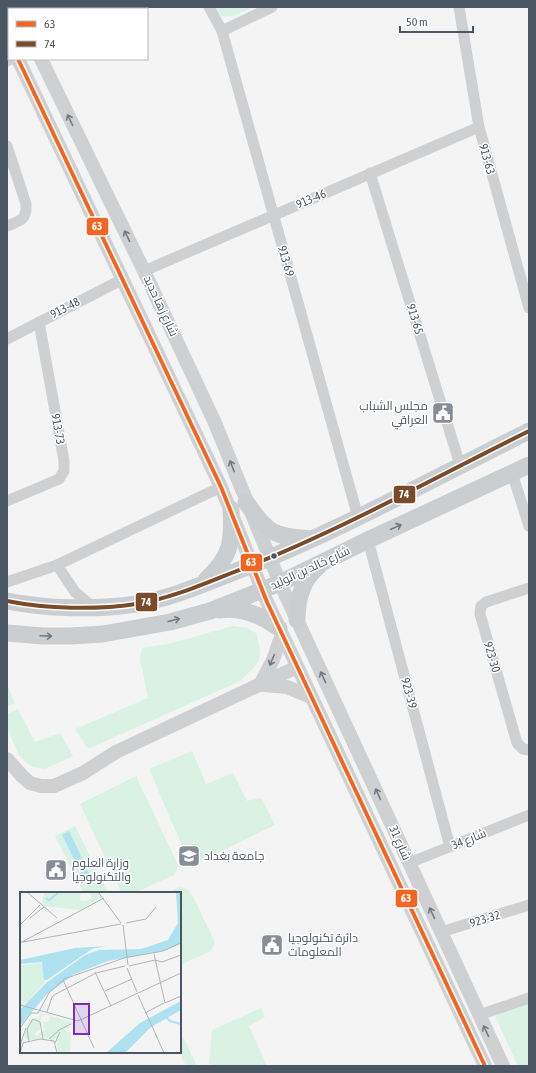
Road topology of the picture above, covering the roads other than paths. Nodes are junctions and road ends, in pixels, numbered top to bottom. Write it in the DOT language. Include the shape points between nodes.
graph roads {
  1 [pos="118,7"];
  2 [pos="208,7"];
  3 [pos="272,7"];
  4 [pos="459,7"];
  5 [pos="114,8"];
  6 [pos="222,31"];
  7 [pos="18,60"];
  8 [pos="41,60"];
  9 [pos="479,127"];
  10 [pos="7,146"];
  11 [pos="370,174"];
  12 [pos="273,215"];
  13 [pos="7,226"];
  14 [pos="144,271"];
  15 [pos="123,279"];
  16 [pos="529,308"];
  17 [pos="39,322"];
  18 [pos="7,338"];
  19 [pos="529,431"];
  20 [pos="529,465"];
  21 [pos="460,466"];
  22 [pos="512,473"];
  23 [pos="221,487"];
  24 [pos="7,501"];
  25 [pos="238,506"];
  26 [pos="358,517"];
  27 [pos="529,526"];
  28 [pos="314,540"];
  29 [pos="368,540"];
  30 [pos="267,552"];
  31 [pos="249,559"];
  32 [pos="323,562"];
  33 [pos="57,565"];
  34 [pos="9,581"];
  35 [pos="280,583"];
  36 [pos="202,584"];
  37 [pos="529,588"];
  38 [pos="261,590"];
  39 [pos="7,601"];
  40 [pos="94,608"];
  41 [pos="210,611"];
  42 [pos="297,620"];
  43 [pos="280,631"];
  44 [pos="7,632"];
  45 [pos="297,667"];
  46 [pos="260,685"];
  47 [pos="311,697"];
  48 [pos="529,750"];
  49 [pos="7,759"];
  50 [pos="529,815"];
  51 [pos="450,847"];
  52 [pos="409,863"];
  53 [pos="529,905"];
  54 [pos="441,932"];
  55 [pos="529,998"];
  56 [pos="479,1015"];
  57 [pos="485,1066"];
  58 [pos="503,1066"];
  1 -- 5 [label="street"];
  2 -- 6 [label="street, 913-69"];
  3 -- 6 [label="street"];
  4 -- 9 [label="street, 913-63"];
  6 -- 12 [label="street, 913-69"];
  7 -- 15 [label="street, شارع زها حديد"];
  14 -- 8 [label="street, شارع زها حديد, one-way"];
  9 -- 11 [label="street, 913-46"];
  9 -- 16 [label="street, 913-63"];
  10 -- 13 [label="street" via="27,213 22,220"];
  11 -- 12 [label="street, 913-46"];
  11 -- 21 [label="street, 913-65"];
  12 -- 14 [label="street, 913-46"];
  12 -- 26 [label="street, 913-69"];
  25 -- 14 [label="street, شارع زها حديد, one-way" via="215,423"];
  15 -- 17 [label="street, 913-48"];
  15 -- 23 [label="street, شارع زها حديد"];
  17 -- 18 [label="street, 913-48"];
  17 -- 24 [label="street, 913-73" via="64,472 59,479"];
  19 -- 21 [label="main road, شارع خالد بن الوليد"];
  20 -- 22 [label="main road, شارع خالد بن الوليد"];
  21 -- 26 [label="main road, شارع خالد بن الوليد"];
  22 -- 27 [label="street"];
  29 -- 22 [label="main road, شارع خالد بن الوليد, one-way"];
  23 -- 25 [label="street, شارع زها حديد"];
  23 -- 33 [label="street"];
  25 -- 28 [label="main road" via="274,533"];
  25 -- 30 [label="street, شارع زها حديد"];
  25 -- 31 [label="street, شارع زها حديد"];
  25 -- 36 [label="main road" via="225,558"];
  26 -- 28 [label="main road, شارع خالد بن الوليد"];
  28 -- 30 [label="main road, شارع خالد بن الوليد"];
  29 -- 32 [label="main road, شارع خالد بن الوليد"];
  29 -- 51 [label="street, 923-39"];
  30 -- 31 [label="main road, شارع خالد بن الوليد"];
  30 -- 35 [label="street, شارع زها حديد"];
  31 -- 36 [label="main road, شارع خالد بن الوليد"];
  31 -- 38 [label="street, شارع زها حديد"];
  32 -- 35 [label="main road, شارع خالد بن الوليد"];
  32 -- 42 [label="main road" via="305,581 297,607"];
  33 -- 34 [label="street"];
  33 -- 40 [label="street" via="75,592"];
  35 -- 38 [label="main road, شارع خالد بن الوليد"];
  35 -- 42 [label="street, شارع 31"];
  36 -- 40 [label="main road, شارع خالد بن الوليد" via="138,604"];
  37 -- 48 [label="street, 923-30" via="486,602 481,606 480,614 517,743 522,749"];
  38 -- 41 [label="main road, شارع خالد بن الوليد"];
  38 -- 43 [label="street, شارع 31"];
  39 -- 40 [label="main road, شارع خالد بن الوليد"];
  41 -- 43 [label="main road" via="225,609 254,614 267,620"];
  44 -- 41 [label="main road, شارع خالد بن الوليد, one-way" via="42,636 103,634 170,622"];
  52 -- 42 [label="street, شارع 31, one-way"];
  43 -- 45 [label="street, شارع 31"];
  43 -- 46 [label="street, one-way" via="272,660"];
  45 -- 46 [label="street"];
  45 -- 47 [label="street, شارع 31"];
  46 -- 47 [label="street" via="287,687"];
  46 -- 49 [label="street" via="116,752 75,778 54,786 30,783"];
  47 -- 57 [label="street, شارع 31"];
  50 -- 51 [label="street, شارع 34"];
  51 -- 52 [label="street, شارع 34"];
  54 -- 52 [label="street, شارع 31, one-way"];
  53 -- 54 [label="street, 923-32"];
  54 -- 56 [label="street, شارع 31"];
  55 -- 56 [label="street"];
  58 -- 56 [label="street, شارع 31, one-way"];
}
